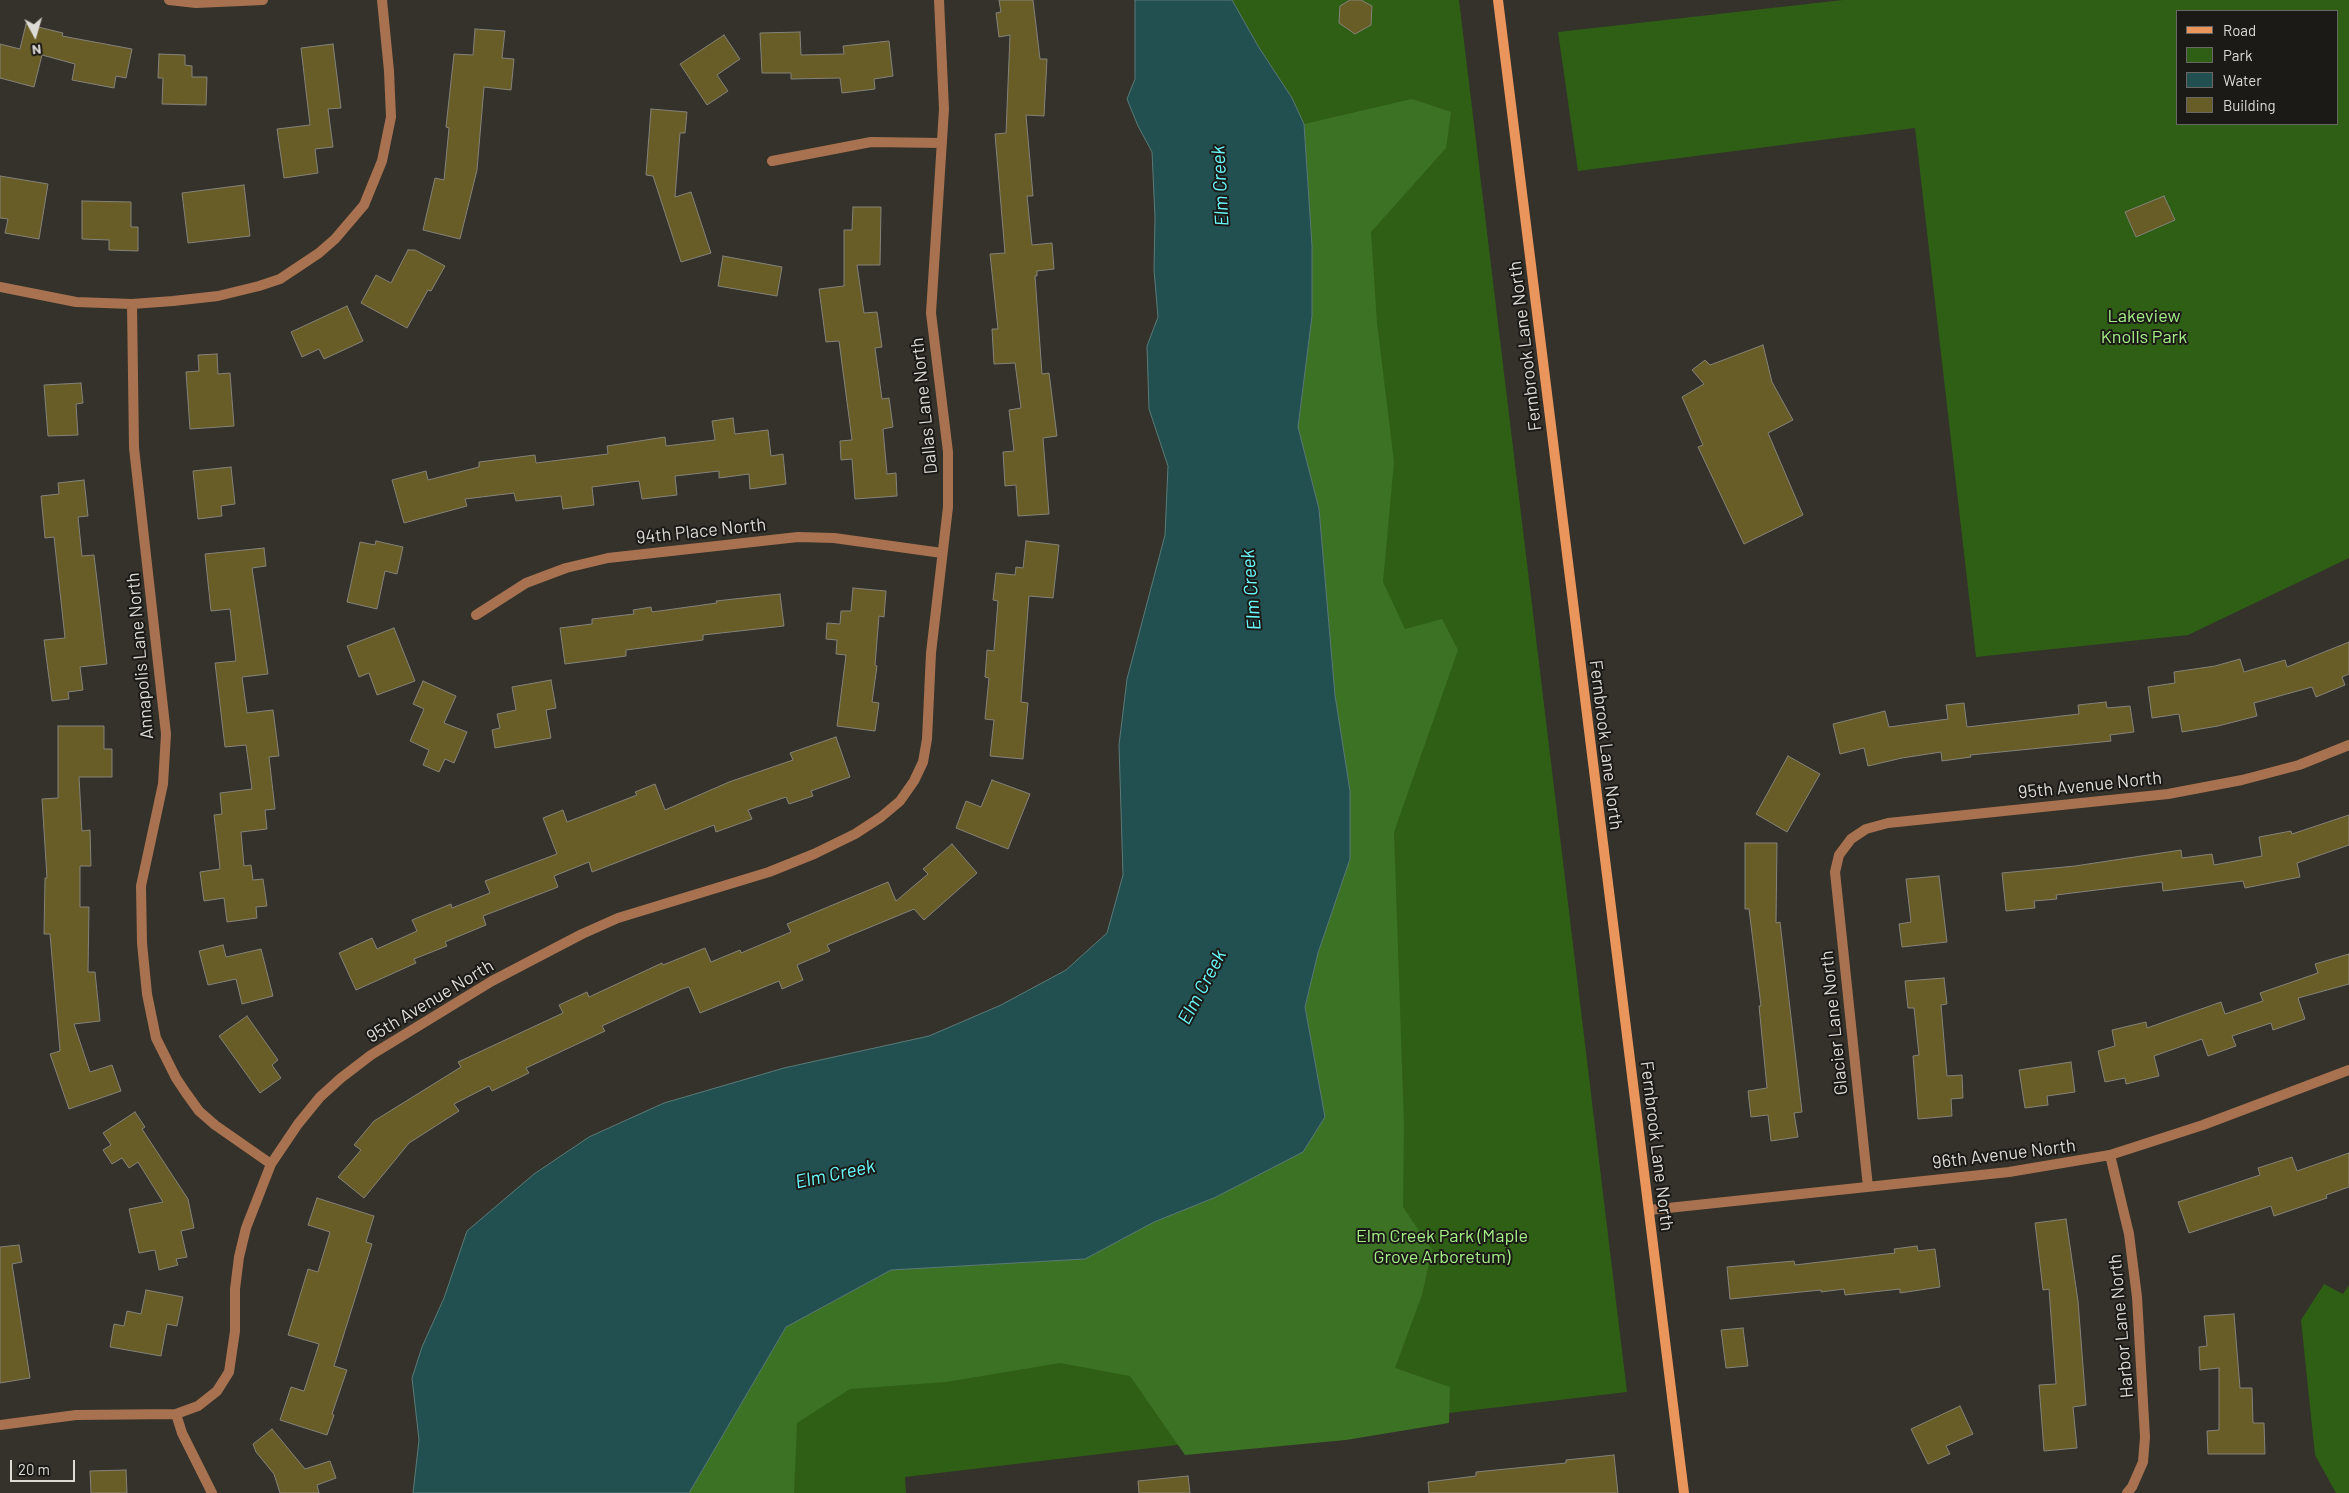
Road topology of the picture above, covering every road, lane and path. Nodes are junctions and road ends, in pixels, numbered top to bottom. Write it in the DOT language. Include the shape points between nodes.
graph roads {
  1 [pos="169,0"];
  2 [pos="263,0"];
  3 [pos="382,0"];
  4 [pos="939,0"];
  5 [pos="1498,0"];
  6 [pos="942,143"];
  7 [pos="772,162"];
  8 [pos="0,287"];
  9 [pos="132,304"];
  10 [pos="942,553"];
  11 [pos="476,615"];
  12 [pos="2349,745"];
  13 [pos="900,801"];
  14 [pos="1840,855"];
  15 [pos="2349,1070"];
  16 [pos="2110,1155"];
  17 [pos="271,1164"];
  18 [pos="1868,1187"];
  19 [pos="1649,1210"];
  20 [pos="176,1414"];
  21 [pos="0,1425"];
  22 [pos="212,1493"];
  23 [pos="1684,1493"];
  24 [pos="2127,1493"];
  1 -- 2 [label="street" via="196,3"];
  3 -- 9 [label="street" via="391,117 382,161 364,205 319,253 280,279 218,296"];
  4 -- 6 [label="street, Dallas Lane North" via="944,69"];
  5 -- 19 [label="street, Fernbrook Lane North"];
  6 -- 7 [label="street" via="871,142"];
  6 -- 10 [label="street, Dallas Lane North" via="931,313 948,452 948,507"];
  8 -- 9 [label="street" via="76,302"];
  9 -- 17 [label="street, Annapolis Lane North" via="134,448 166,734 163,784 140,886 147,994 156,1038 176,1078 199,1111"];
  10 -- 11 [label="street, 94th Place North" via="834,538 798,537 608,558 566,568 526,583"];
  10 -- 13 [label="street, Dallas Lane North" via="931,653 927,739 923,762"];
  12 -- 14 [label="street, 95th Avenue North" via="2299,765 2168,794 1888,823 1866,829 1851,839"];
  13 -- 17 [label="street, 95th Avenue North" via="855,834 814,854 769,872 618,918 492,981 371,1055 341,1078 298,1124"];
  14 -- 18 [label="street, Glacier Lane North" via="1835,872"];
  15 -- 16 [label="street, 96th Avenue North" via="2204,1125"];
  16 -- 18 [label="street, 96th Avenue North" via="2009,1172"];
  16 -- 24 [label="street, Harbor Lane North" via="2129,1234 2137,1297 2146,1437 2143,1462"];
  17 -- 20 [label="street, 95th Avenue North" via="246,1228 239,1257 235,1290 236,1331 229,1372 217,1391 198,1406"];
  18 -- 19 [label="street, 96th Avenue North"];
  19 -- 23 [label="street, Fernbrook Lane North"];
  20 -- 21 [label="street" via="76,1415"];
  20 -- 22 [label="street"];
}
